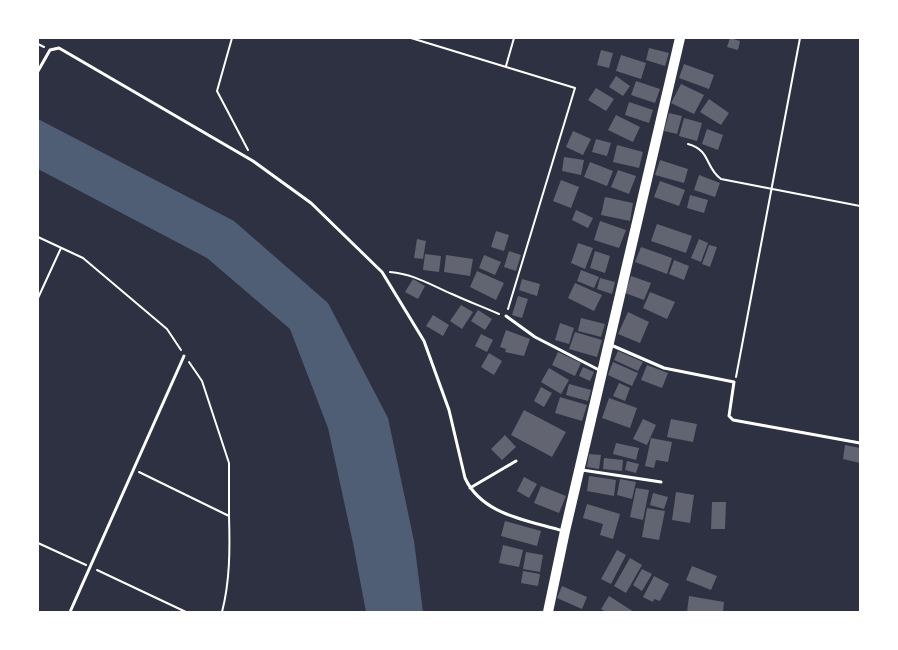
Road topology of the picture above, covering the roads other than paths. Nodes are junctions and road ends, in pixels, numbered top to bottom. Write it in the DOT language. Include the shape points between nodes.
graph roads {
  1 [pos="680,38"];
  2 [pos="38,71"];
  3 [pos="506,316"];
  4 [pos="608,344"];
  5 [pos="184,356"];
  6 [pos="602,371"];
  7 [pos="860,443"];
  8 [pos="516,462"];
  9 [pos="580,469"];
  10 [pos="661,482"];
  11 [pos="470,488"];
  12 [pos="564,531"];
  13 [pos="70,612"];
  14 [pos="548,612"];
  1 -- 4 [label="main road"];
  2 -- 11 [label="lane" via="50,50 59,48 253,161 311,204 382,272 424,341 449,410"];
  3 -- 6 [label="lane" via="535,337"];
  4 -- 6 [label="main road"];
  4 -- 7 [label="lane" via="664,368 734,382 729,416 733,420"];
  5 -- 13 [label="lane"];
  6 -- 9 [label="main road"];
  8 -- 11 [label="lane"];
  9 -- 10 [label="lane"];
  9 -- 12 [label="main road"];
  11 -- 12 [label="lane" via="489,506 506,514"];
  12 -- 14 [label="main road"];
}
